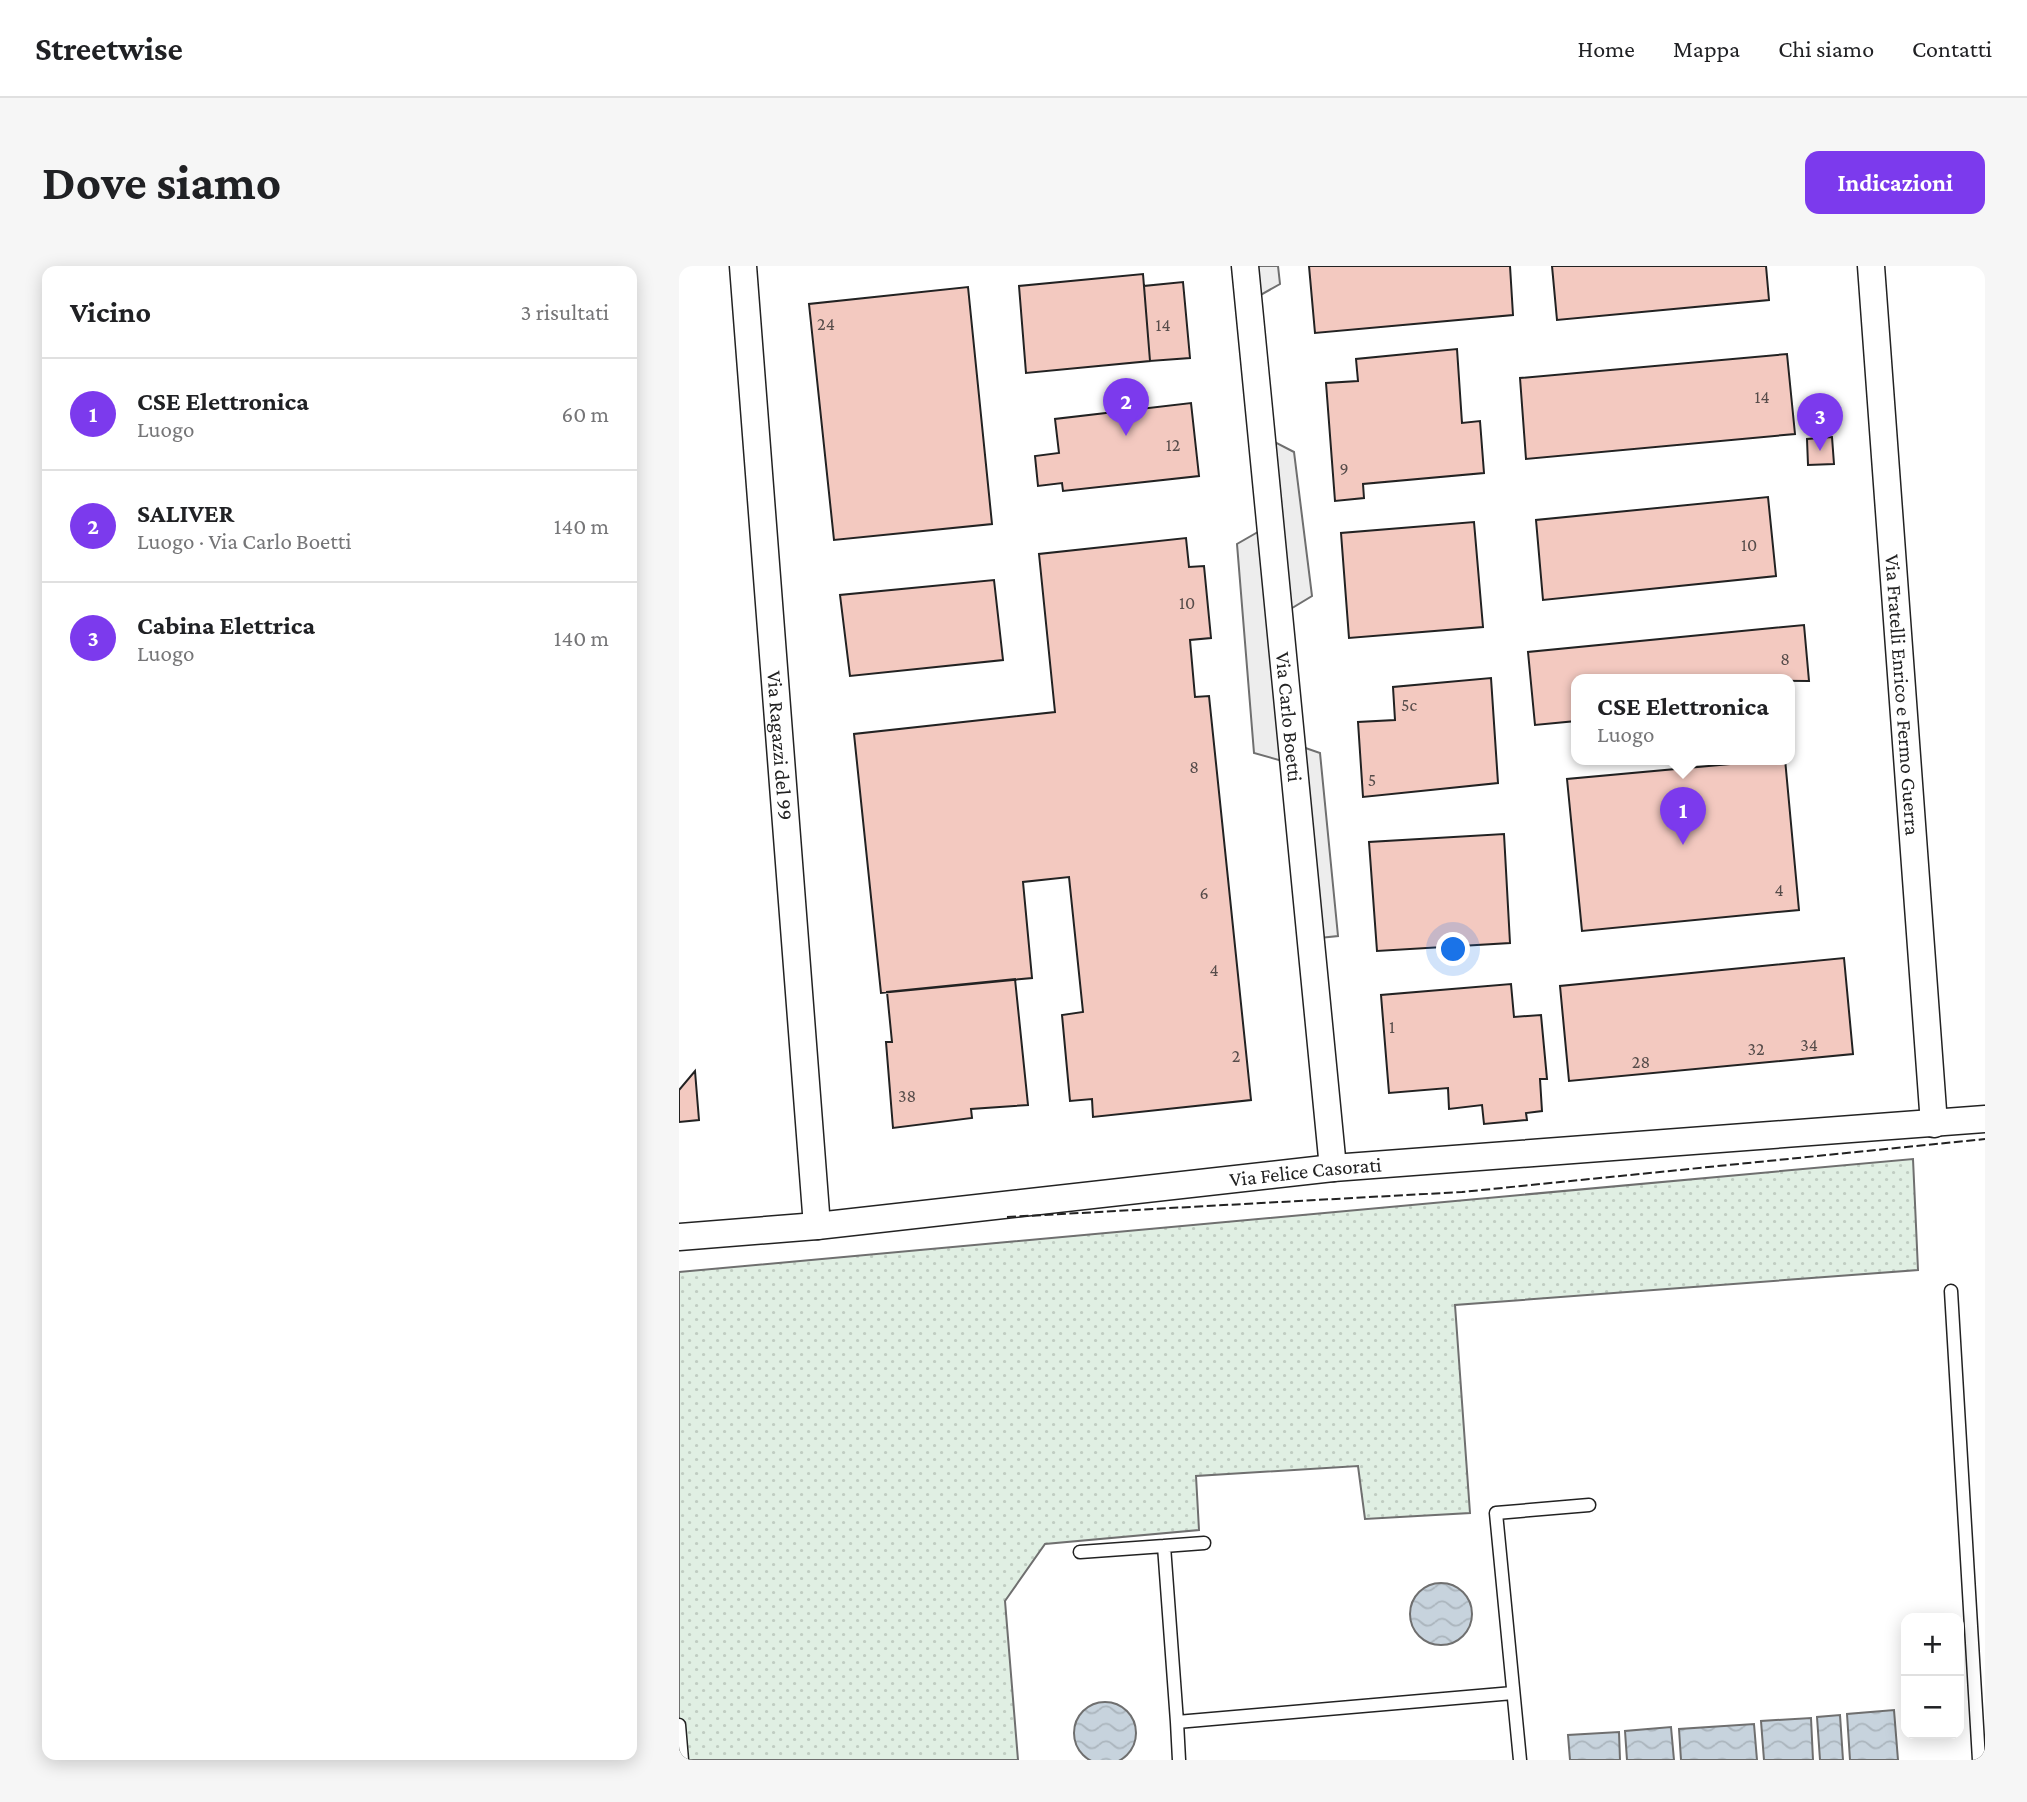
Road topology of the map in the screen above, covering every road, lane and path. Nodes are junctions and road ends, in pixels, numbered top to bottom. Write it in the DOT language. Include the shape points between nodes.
graph roads {
  1 [pos="743,266"];
  2 [pos="1245,266"];
  3 [pos="1871,266"];
  4 [pos="1985,1119"];
  5 [pos="1934,1124"];
  6 [pos="1333,1168"];
  7 [pos="817,1226"];
  8 [pos="679,1237"];
  9 [pos="1951,1291"];
  10 [pos="1589,1505"];
  11 [pos="1203,1543"];
  12 [pos="1164,1546"];
  13 [pos="1080,1552"];
  14 [pos="1513,1693"];
  15 [pos="1177,1722"];
  16 [pos="679,1725"];
  17 [pos="682,1760"];
  18 [pos="1179,1760"];
  19 [pos="1520,1760"];
  20 [pos="1979,1760"];
  1 -- 7 [label="street, Via Ragazzi del 99"];
  2 -- 6 [label="street, Via Carlo Boetti"];
  3 -- 5 [label="street, Via Fratelli Enrico e Fermo Guerra"];
  4 -- 5 [label="street, Via Felice Casorati"];
  5 -- 6 [label="street, Via Felice Casorati"];
  6 -- 7 [label="street, Via Felice Casorati"];
  7 -- 8 [label="street, Via Felice Casorati"];
  9 -- 20 [label="lane"];
  10 -- 14 [label="lane" via="1496,1513"];
  11 -- 12 [label="lane"];
  12 -- 13 [label="lane"];
  12 -- 15 [label="lane"];
  14 -- 15 [label="lane"];
  14 -- 19 [label="lane"];
  15 -- 18 [label="lane"];
  16 -- 17 [label="lane"];
}
